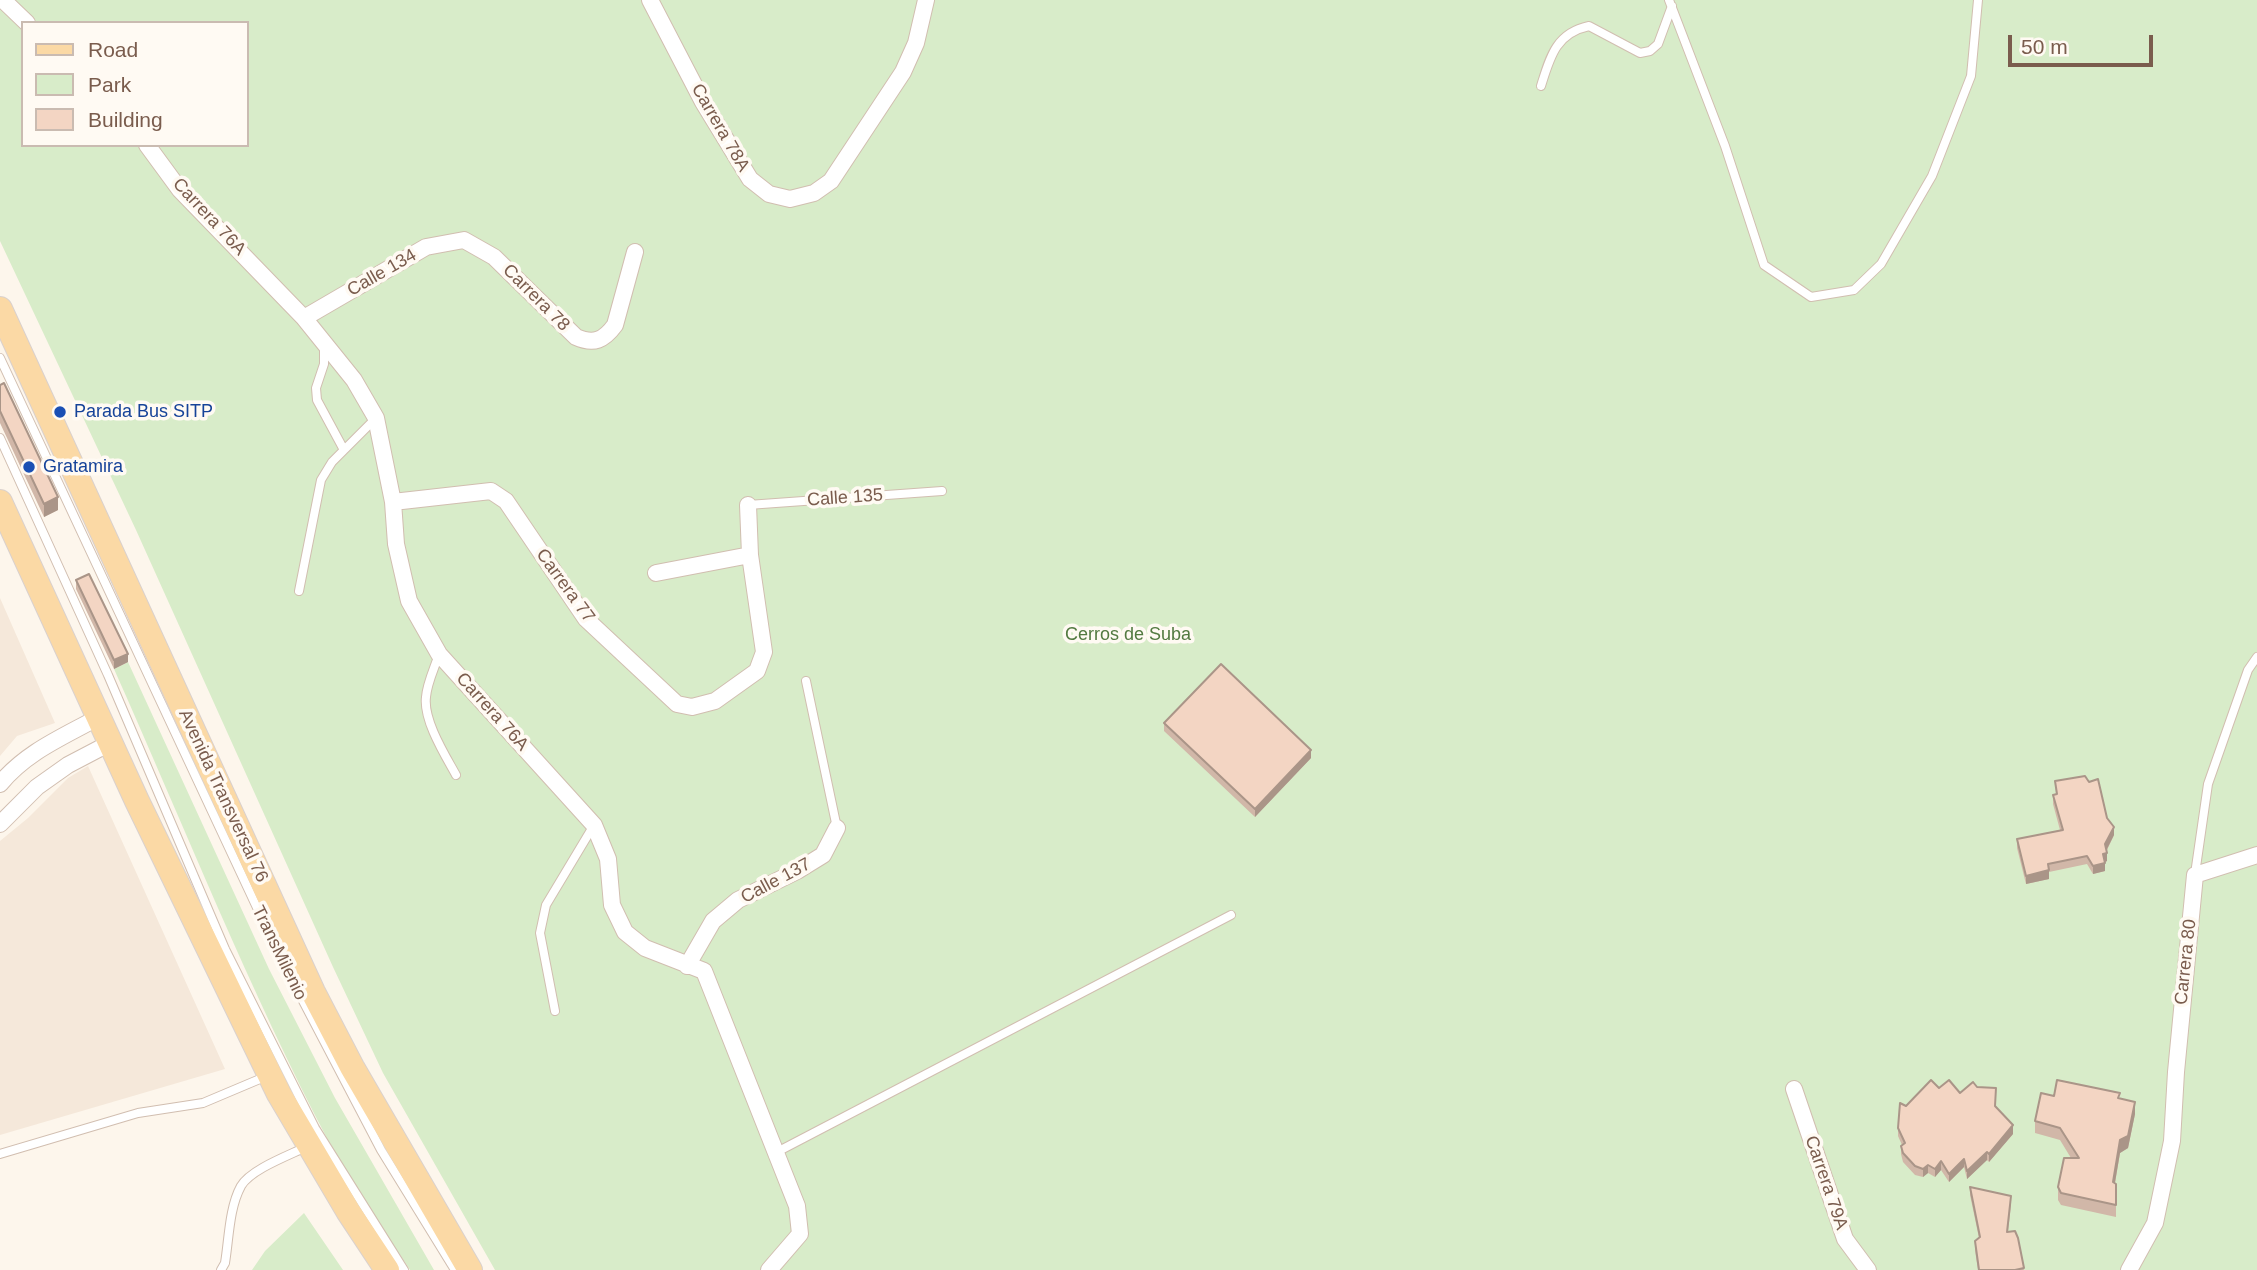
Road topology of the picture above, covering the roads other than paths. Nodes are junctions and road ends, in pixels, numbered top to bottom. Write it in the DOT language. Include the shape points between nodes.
graph roads {
  1 [pos="3,0"];
  2 [pos="650,0"];
  3 [pos="926,0"];
  4 [pos="1978,0"];
  5 [pos="1670,3"];
  6 [pos="25,21"];
  7 [pos="1541,86"];
  8 [pos="148,147"];
  9 [pos="464,240"];
  10 [pos="635,252"];
  11 [pos="0,309"];
  12 [pos="304,318"];
  13 [pos="324,344"];
  14 [pos="0,358"];
  15 [pos="376,418"];
  16 [pos="0,438"];
  17 [pos="344,450"];
  18 [pos="942,491"];
  19 [pos="0,502"];
  20 [pos="393,502"];
  21 [pos="748,505"];
  22 [pos="750,555"];
  23 [pos="656,573"];
  24 [pos="299,591"];
  25 [pos="439,654"];
  26 [pos="2257,657"];
  27 [pos="806,681"];
  28 [pos="97,718"];
  29 [pos="110,743"];
  30 [pos="456,775"];
  31 [pos="0,783"];
  32 [pos="0,824"];
  33 [pos="594,825"];
  34 [pos="837,828"];
  35 [pos="2257,855"];
  36 [pos="2195,875"];
  37 [pos="1231,915"];
  38 [pos="687,965"];
  39 [pos="555,1011"];
  40 [pos="269,1074"];
  41 [pos="1794,1089"];
  42 [pos="309,1146"];
  43 [pos="775,1153"];
  44 [pos="0,1154"];
  45 [pos="221,1270"];
  46 [pos="387,1270"];
  47 [pos="404,1270"];
  48 [pos="455,1270"];
  49 [pos="470,1270"];
  50 [pos="769,1270"];
  51 [pos="1868,1270"];
  52 [pos="2129,1270"];
  1 -- 6 [label="street"];
  2 -- 3 [label="street, Carrera 78A" via="750,179 769,194 790,199 814,193 831,181 903,72 916,43"];
  4 -- 5 [label="lane" via="1971,76 1932,176 1881,264 1854,290 1811,297 1764,265"];
  5 -- 7 [label="lane" via="1658,44 1650,51 1640,53 1589,26 1574,29 1560,40"];
  8 -- 12 [label="street, Carrera 76A" via="180,190"];
  9 -- 10 [label="street, Carrera 78" via="494,257 586,342 598,341 615,325"];
  9 -- 12 [label="street, Calle 134" via="426,247"];
  11 -- 49 [label="main road, Avenida Transversal 76" via="313,992"];
  12 -- 13 [label="street, Carrera 76A"];
  13 -- 15 [label="street, Carrera 76A" via="354,380"];
  13 -- 17 [label="lane" via="317,400"];
  14 -- 48 [label="lane, TransMilenio" via="281,959 381,1150"];
  15 -- 17 [label="lane"];
  15 -- 20 [label="street, Carrera 76A"];
  16 -- 47 [label="lane" via="225,949 315,1128"];
  17 -- 24 [label="lane" via="321,480"];
  18 -- 21 [label="lane, Calle 135"];
  19 -- 28 [label="main road"];
  20 -- 22 [label="street, Carrera 77" via="491,491 506,501 586,619 677,704 692,707 715,701 757,671 764,652"];
  20 -- 25 [label="street, Carrera 76A" via="396,544 409,601"];
  21 -- 22 [label="street"];
  22 -- 23 [label="street"];
  25 -- 30 [label="lane" via="425,697 427,712"];
  25 -- 33 [label="street, Carrera 76A"];
  26 -- 36 [label="lane, Carrera 80" via="2248,670 2208,784"];
  27 -- 34 [label="lane"];
  28 -- 29 [label="main road"];
  28 -- 31 [label="street" via="37,750"];
  29 -- 32 [label="street" via="54,774"];
  29 -- 40 [label="main road"];
  33 -- 38 [label="street, Carrera 76A" via="608,859 612,905 625,933 645,948"];
  33 -- 39 [label="lane" via="546,905 540,933"];
  34 -- 38 [label="street, Calle 137" via="823,855 738,900 713,921"];
  35 -- 36 [label="street"];
  36 -- 52 [label="street, Carrera 80" via="2172,1141 2155,1223"];
  37 -- 43 [label="lane"];
  38 -- 43 [label="street, Carrera 76A" via="704,971 712,988"];
  40 -- 42 [label="main road"];
  40 -- 44 [label="lane" via="203,1102 138,1113"];
  41 -- 51 [label="street, Carrera 79A" via="1845,1238"];
  42 -- 45 [label="lane" via="255,1173 242,1185"];
  42 -- 46 [label="main road"];
  43 -- 50 [label="street, Carrera 76A" via="797,1206 800,1234"];
}
